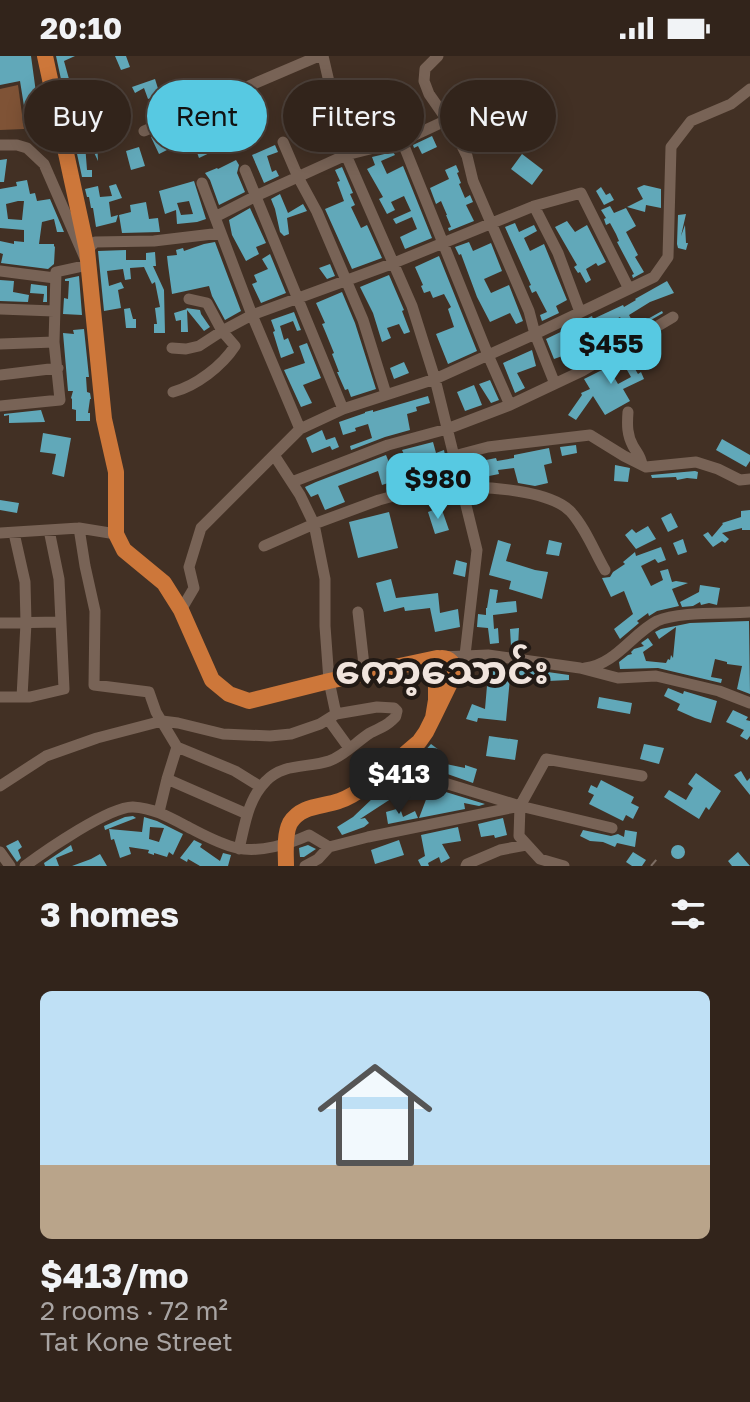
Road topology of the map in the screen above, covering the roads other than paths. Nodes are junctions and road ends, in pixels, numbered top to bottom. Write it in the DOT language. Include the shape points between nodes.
graph roads {
  1 [pos="45,56"];
  2 [pos="321,56"];
  3 [pos="438,56"];
  4 [pos="750,89"];
  5 [pos="440,110"];
  6 [pos="144,131"];
  7 [pos="0,145"];
  8 [pos="287,152"];
  9 [pos="358,152"];
  10 [pos="406,152"];
  11 [pos="465,152"];
  12 [pos="346,155"];
  13 [pos="245,170"];
  14 [pos="298,177"];
  15 [pos="202,183"];
  16 [pos="256,196"];
  17 [pos="534,206"];
  18 [pos="215,217"];
  19 [pos="491,223"];
  20 [pos="221,233"];
  21 [pos="442,244"];
  22 [pos="87,258"];
  23 [pos="394,263"];
  24 [pos="0,271"];
  25 [pos="55,278"];
  26 [pos="345,281"];
  27 [pos="629,289"];
  28 [pos="297,298"];
  29 [pos="189,299"];
  30 [pos="0,309"];
  31 [pos="54,311"];
  32 [pos="580,312"];
  33 [pos="252,315"];
  34 [pos="673,317"];
  35 [pos="222,331"];
  36 [pos="535,334"];
  37 [pos="54,342"];
  38 [pos="0,344"];
  39 [pos="172,348"];
  40 [pos="488,355"];
  41 [pos="58,368"];
  42 [pos="0,375"];
  43 [pos="435,379"];
  44 [pos="555,384"];
  45 [pos="173,392"];
  46 [pos="386,394"];
  47 [pos="510,405"];
  48 [pos="0,406"];
  49 [pos="343,409"];
  50 [pos="628,412"];
  51 [pos="300,429"];
  52 [pos="447,429"];
  53 [pos="274,455"];
  54 [pos="454,456"];
  55 [pos="642,465"];
  56 [pos="750,479"];
  57 [pos="292,482"];
  58 [pos="460,483"];
  59 [pos="314,524"];
  60 [pos="79,528"];
  61 [pos="49,530"];
  62 [pos="0,533"];
  63 [pos="14,533"];
  64 [pos="116,534"];
  65 [pos="264,546"];
  66 [pos="605,570"];
  67 [pos="181,610"];
  68 [pos="358,612"];
  69 [pos="750,612"];
  70 [pos="60,622"];
  71 [pos="0,623"];
  72 [pos="26,623"];
  73 [pos="465,655"];
  74 [pos="439,658"];
  75 [pos="405,664"];
  76 [pos="580,668"];
  77 [pos="365,674"];
  78 [pos="443,678"];
  79 [pos="329,681"];
  80 [pos="0,697"];
  81 [pos="22,697"];
  82 [pos="750,703"];
  83 [pos="332,717"];
  84 [pos="162,721"];
  85 [pos="177,747"];
  86 [pos="349,748"];
  87 [pos="409,750"];
  88 [pos="642,776"];
  89 [pos="167,779"];
  90 [pos="0,786"];
  91 [pos="261,787"];
  92 [pos="520,806"];
  93 [pos="159,812"];
  94 [pos="247,814"];
  95 [pos="612,828"];
  96 [pos="286,845"];
  97 [pos="526,845"];
  98 [pos="329,847"];
  99 [pos="239,849"];
  100 [pos="0,852"];
  101 [pos="10,866"];
  102 [pos="25,866"];
  103 [pos="286,866"];
  104 [pos="305,866"];
  105 [pos="466,866"];
  106 [pos="564,866"];
  1 -- 22 [label="highway"];
  2 -- 6 [label="street"];
  2 -- 12 [label="street"];
  3 -- 5 [label="street" via="425,69 424,81"];
  4 -- 27 [label="street" via="731,104 691,121 671,147 668,257 654,277"];
  7 -- 22 [label="street" via="27,148 44,164"];
  8 -- 14 [label="street"];
  9 -- 12 [label="street"];
  10 -- 21 [label="street"];
  11 -- 19 [label="street"];
  12 -- 14 [label="street"];
  12 -- 23 [label="street"];
  13 -- 16 [label="street"];
  14 -- 16 [label="street"];
  14 -- 26 [label="street"];
  15 -- 18 [label="street"];
  16 -- 18 [label="street"];
  16 -- 28 [label="street"];
  17 -- 19 [label="street"];
  17 -- 27 [label="street" via="581,193"];
  17 -- 32 [label="street"];
  18 -- 20 [label="street"];
  19 -- 21 [label="street"];
  19 -- 36 [label="street"];
  20 -- 22 [label="street" via="95,242"];
  20 -- 33 [label="street"];
  21 -- 23 [label="street"];
  21 -- 40 [label="street"];
  22 -- 25 [label="street" via="56,272"];
  22 -- 64 [label="highway" via="104,419 116,472"];
  23 -- 26 [label="street"];
  23 -- 43 [label="street"];
  24 -- 25 [label="street"];
  25 -- 31 [label="street"];
  26 -- 28 [label="street"];
  26 -- 46 [label="street"];
  27 -- 32 [label="street"];
  28 -- 33 [label="street"];
  28 -- 49 [label="street"];
  29 -- 35 [label="street" via="207,303"];
  30 -- 31 [label="street"];
  31 -- 37 [label="street"];
  32 -- 36 [label="street"];
  33 -- 35 [label="street"];
  33 -- 51 [label="street"];
  34 -- 44 [label="street"];
  35 -- 39 [label="street" via="199,346"];
  35 -- 45 [label="street" via="233,350 196,382"];
  36 -- 40 [label="street"];
  36 -- 44 [label="street"];
  37 -- 38 [label="street"];
  37 -- 41 [label="street"];
  40 -- 43 [label="street"];
  40 -- 47 [label="street"];
  41 -- 42 [label="street"];
  41 -- 48 [label="street" via="60,400"];
  43 -- 46 [label="street"];
  43 -- 52 [label="street"];
  44 -- 47 [label="street"];
  46 -- 49 [label="street"];
  47 -- 52 [label="street"];
  49 -- 51 [label="street"];
  50 -- 55 [label="street" via="629,438"];
  51 -- 53 [label="street"];
  52 -- 54 [label="street"];
  52 -- 57 [label="street"];
  53 -- 57 [label="street"];
  53 -- 67 [label="street" via="201,528 189,567 194,588"];
  54 -- 55 [label="street" via="590,435"];
  54 -- 58 [label="street"];
  55 -- 56 [label="street" via="696,462"];
  57 -- 59 [label="street"];
  58 -- 59 [label="street" via="379,500"];
  58 -- 66 [label="street" via="529,493 562,504 578,521"];
  58 -- 73 [label="street" via="477,550"];
  59 -- 65 [label="street"];
  59 -- 79 [label="street" via="325,579"];
  60 -- 61 [label="street"];
  60 -- 64 [label="street"];
  60 -- 84 [label="street" via="95,611 94,685 149,692"];
  61 -- 63 [label="street"];
  61 -- 70 [label="street" via="59,579"];
  62 -- 63 [label="street"];
  63 -- 72 [label="street" via="25,582"];
  64 -- 67 [label="highway" via="124,550 164,583"];
  67 -- 79 [label="highway" via="212,680 229,694 249,701"];
  68 -- 77 [label="street"];
  69 -- 76 [label="street" via="671,617 656,622 600,664"];
  70 -- 72 [label="street"];
  70 -- 81 [label="street" via="64,689"];
  71 -- 72 [label="street"];
  72 -- 81 [label="street"];
  73 -- 74 [label="street"];
  73 -- 76 [label="street"];
  73 -- 78 [label="street"];
  74 -- 75 [label="highway"];
  74 -- 78 [label="highway" via="429,668"];
  74 -- 78 [label="highway" via="453,662 456,671"];
  75 -- 77 [label="highway"];
  75 -- 78 [label="highway"];
  76 -- 82 [label="street" via="618,678 656,676"];
  77 -- 79 [label="highway"];
  78 -- 87 [label="highway" via="433,718"];
  79 -- 83 [label="street"];
  80 -- 81 [label="street"];
  83 -- 84 [label="street" via="291,734 270,736 223,734"];
  83 -- 86 [label="street"];
  83 -- 86 [label="street" via="377,707 397,711 384,727"];
  84 -- 85 [label="street"];
  84 -- 90 [label="street" via="46,756"];
  85 -- 89 [label="street"];
  85 -- 91 [label="street"];
  86 -- 91 [label="street" via="326,762 280,771"];
  87 -- 92 [label="street" via="438,781"];
  87 -- 96 [label="highway" via="341,801 299,812 289,825"];
  88 -- 92 [label="street" via="546,759"];
  89 -- 93 [label="street"];
  89 -- 94 [label="street"];
  91 -- 94 [label="street"];
  92 -- 95 [label="street"];
  92 -- 97 [label="street" via="519,836"];
  92 -- 98 [label="street"];
  93 -- 99 [label="street"];
  93 -- 102 [label="street" via="131,807 104,817"];
  94 -- 99 [label="street"];
  96 -- 98 [label="street" via="309,835"];
  96 -- 99 [label="street"];
  96 -- 103 [label="highway"];
  97 -- 105 [label="street"];
  97 -- 106 [label="street" via="540,859"];
  98 -- 104 [label="street"];
  100 -- 101 [label="street"];
}
